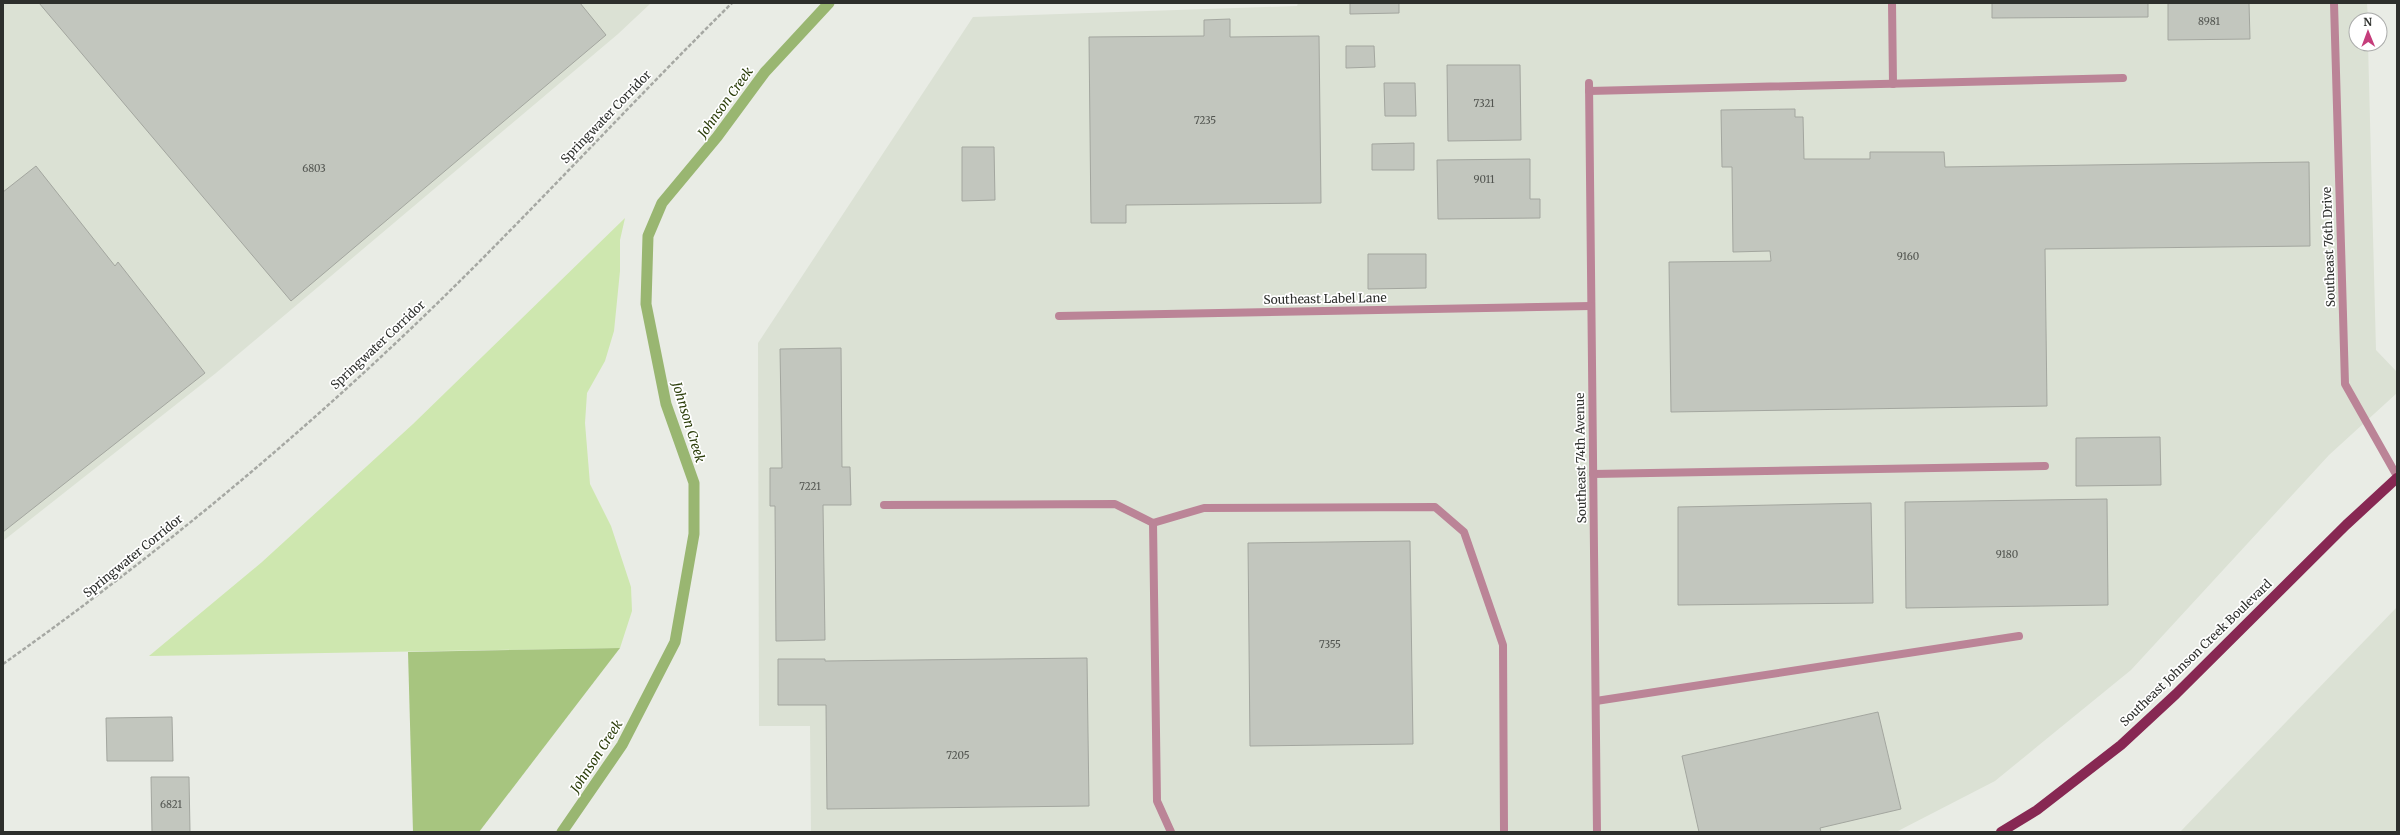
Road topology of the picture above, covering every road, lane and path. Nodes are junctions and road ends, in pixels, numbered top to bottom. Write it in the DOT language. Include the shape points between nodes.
graph roads {
  1 [pos="732,3"];
  2 [pos="1892,3"];
  3 [pos="2334,3"];
  4 [pos="2123,78"];
  5 [pos="1893,84"];
  6 [pos="1591,306"];
  7 [pos="1059,316"];
  8 [pos="2045,466"];
  9 [pos="1593,474"];
  10 [pos="2397,477"];
  11 [pos="884,505"];
  12 [pos="1153,523"];
  13 [pos="2018,636"];
  14 [pos="3,664"];
  15 [pos="1596,702"];
  16 [pos="1171,832"];
  17 [pos="1504,832"];
  18 [pos="1597,832"];
  19 [pos="2000,832"];
  1 -- 14 [label="path, Springwater Corridor" via="472,269 375,361 288,439 136,568"];
  2 -- 5 [label="street"];
  3 -- 10 [label="street, Southeast 76th Drive" via="2345,384"];
  4 -- 5 [label="street"];
  5 -- 6 [label="street, Southeast 74th Avenue" via="1589,87"];
  6 -- 7 [label="street, Southeast Label Lane"];
  6 -- 9 [label="street, Southeast 74th Avenue"];
  8 -- 9 [label="street"];
  9 -- 15 [label="street, Southeast 74th Avenue"];
  10 -- 19 [label="main road, Southeast Johnson Creek Boulevard" via="2121,745 2043,805"];
  11 -- 12 [label="street" via="1115,504"];
  12 -- 16 [label="street" via="1157,801"];
  12 -- 17 [label="street" via="1204,508 1435,507 1464,532 1503,645"];
  13 -- 15 [label="street"];
  15 -- 18 [label="street, Southeast 74th Avenue"];
}
